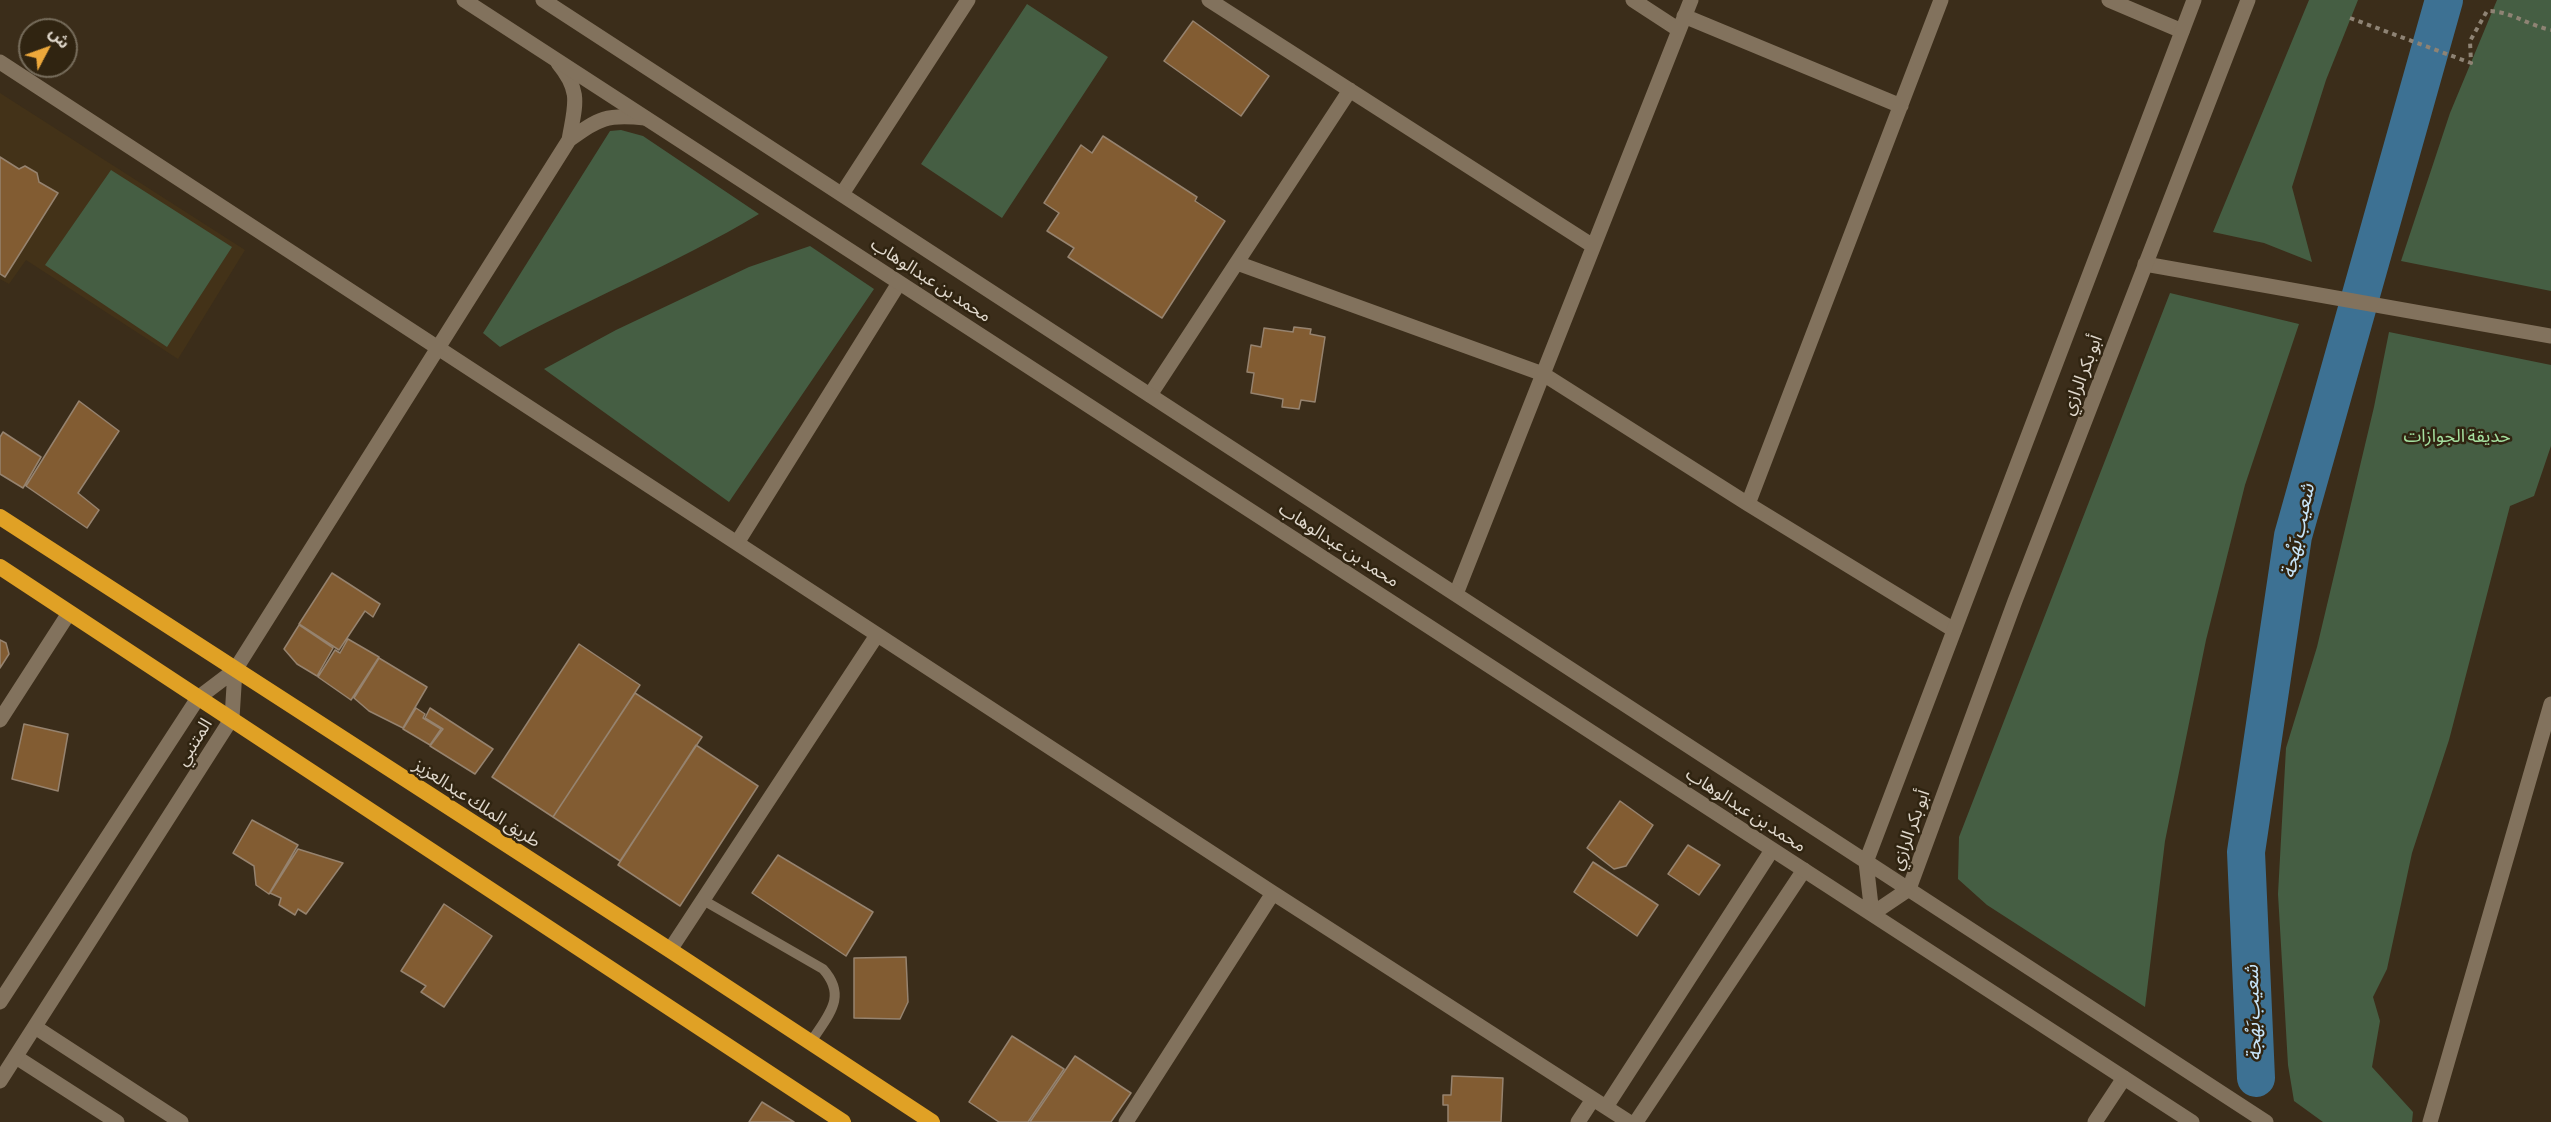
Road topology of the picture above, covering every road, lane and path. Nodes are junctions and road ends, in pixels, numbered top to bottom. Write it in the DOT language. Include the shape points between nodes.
graph roads {
  1 [pos="464,0"];
  2 [pos="543,0"];
  3 [pos="968,0"];
  4 [pos="1209,0"];
  5 [pos="1633,0"];
  6 [pos="1691,0"];
  7 [pos="1941,0"];
  8 [pos="2109,0"];
  9 [pos="2194,0"];
  10 [pos="2248,0"];
  11 [pos="2350,18"];
  12 [pos="1681,23"];
  13 [pos="2551,30"];
  14 [pos="2182,31"];
  15 [pos="556,60"];
  16 [pos="0,62"];
  17 [pos="1350,90"];
  18 [pos="1901,106"];
  19 [pos="645,118"];
  20 [pos="569,140"];
  21 [pos="842,195"];
  22 [pos="1593,246"];
  23 [pos="1237,262"];
  24 [pos="2145,264"];
  25 [pos="900,283"];
  26 [pos="2551,336"];
  27 [pos="438,348"];
  28 [pos="1543,374"];
  29 [pos="1150,395"];
  30 [pos="1748,504"];
  31 [pos="0,518"];
  32 [pos="737,543"];
  33 [pos="0,567"];
  34 [pos="1456,594"];
  35 [pos="69,613"];
  36 [pos="1954,630"];
  37 [pos="877,635"];
  38 [pos="235,670"];
  39 [pos="198,699"];
  40 [pos="2551,704"];
  41 [pos="232,718"];
  42 [pos="0,720"];
  43 [pos="1772,849"];
  44 [pos="1866,861"];
  45 [pos="1804,870"];
  46 [pos="1908,889"];
  47 [pos="1273,893"];
  48 [pos="703,900"];
  49 [pos="1872,914"];
  50 [pos="670,950"];
  51 [pos="0,1001"];
  52 [pos="35,1027"];
  53 [pos="811,1042"];
  54 [pos="16,1057"];
  55 [pos="2124,1078"];
  56 [pos="0,1081"];
  57 [pos="1600,1103"];
  58 [pos="117,1122"];
  59 [pos="182,1122"];
  60 [pos="843,1122"];
  61 [pos="932,1122"];
  62 [pos="1126,1122"];
  63 [pos="1578,1122"];
  64 [pos="1629,1122"];
  65 [pos="1636,1122"];
  66 [pos="2095,1122"];
  67 [pos="2192,1122"];
  68 [pos="2266,1122"];
  69 [pos="2430,1122"];
  1 -- 15 [label="street, محمد بن عبدالوهاب"];
  2 -- 21 [label="street, محمد بن عبدالوهاب"];
  3 -- 21 [label="street"];
  4 -- 17 [label="street"];
  5 -- 12 [label="street"];
  6 -- 12 [label="street"];
  7 -- 18 [label="street"];
  8 -- 14 [label="street"];
  9 -- 14 [label="street, أبو بكر الرازي"];
  10 -- 24 [label="street, أبو بكر الرازي"];
  11 -- 13 [label="path" via="2471,63 2470,41 2487,11 2503,11 2534,27"];
  12 -- 18 [label="street"];
  12 -- 22 [label="street"];
  14 -- 36 [label="street, أبو بكر الرازي"];
  15 -- 19 [label="street, محمد بن عبدالوهاب"];
  15 -- 20 [label="street" via="572,79 575,92"];
  16 -- 27 [label="street"];
  17 -- 22 [label="street"];
  17 -- 23 [label="street"];
  18 -- 30 [label="street"];
  19 -- 20 [label="street" via="608,117"];
  19 -- 25 [label="street, محمد بن عبدالوهاب"];
  20 -- 27 [label="street"];
  21 -- 29 [label="street, محمد بن عبدالوهاب"];
  22 -- 28 [label="street"];
  23 -- 28 [label="street"];
  23 -- 29 [label="street"];
  24 -- 26 [label="street"];
  24 -- 46 [label="street, أبو بكر الرازي"];
  25 -- 32 [label="street"];
  25 -- 43 [label="street, محمد بن عبدالوهاب"];
  27 -- 32 [label="street"];
  27 -- 38 [label="street"];
  28 -- 30 [label="street"];
  28 -- 34 [label="street"];
  29 -- 34 [label="street, محمد بن عبدالوهاب"];
  30 -- 36 [label="street"];
  31 -- 38 [label="highway, طريق الملك عبدالعزيز"];
  32 -- 37 [label="street"];
  33 -- 35 [label="highway"];
  34 -- 44 [label="street, محمد بن عبدالوهاب"];
  35 -- 39 [label="highway"];
  35 -- 42 [label="street"];
  36 -- 44 [label="street, أبو بكر الرازي"];
  37 -- 47 [label="street"];
  37 -- 48 [label="street"];
  38 -- 39 [label="street, المتنبي"];
  38 -- 41 [label="street, المتنبي"];
  38 -- 50 [label="highway, طريق الملك عبدالعزيز"];
  39 -- 41 [label="highway"];
  39 -- 51 [label="street, المتنبي"];
  40 -- 69 [label="street"];
  41 -- 52 [label="street, المتنبي"];
  41 -- 60 [label="highway"];
  43 -- 45 [label="street, محمد بن عبدالوهاب"];
  43 -- 57 [label="street"];
  44 -- 46 [label="street, محمد بن عبدالوهاب"];
  44 -- 49 [label="street, أبو بكر الرازي"];
  45 -- 49 [label="street, محمد بن عبدالوهاب"];
  45 -- 65 [label="street"];
  46 -- 49 [label="street, أبو بكر الرازي"];
  46 -- 68 [label="street, محمد بن عبدالوهاب"];
  47 -- 57 [label="street"];
  47 -- 62 [label="street"];
  48 -- 50 [label="street"];
  48 -- 53 [label="lane" via="822,969 832,980 836,994 833,1007"];
  49 -- 55 [label="street, محمد بن عبدالوهاب"];
  50 -- 53 [label="highway, طريق الملك عبدالعزيز"];
  52 -- 54 [label="street, المتنبي"];
  52 -- 59 [label="street"];
  53 -- 61 [label="highway, طريق الملك عبدالعزيز"];
  54 -- 56 [label="street, المتنبي"];
  54 -- 58 [label="street"];
  55 -- 66 [label="street"];
  55 -- 67 [label="street, محمد بن عبدالوهاب"];
  57 -- 63 [label="street"];
  57 -- 64 [label="street"];
}
